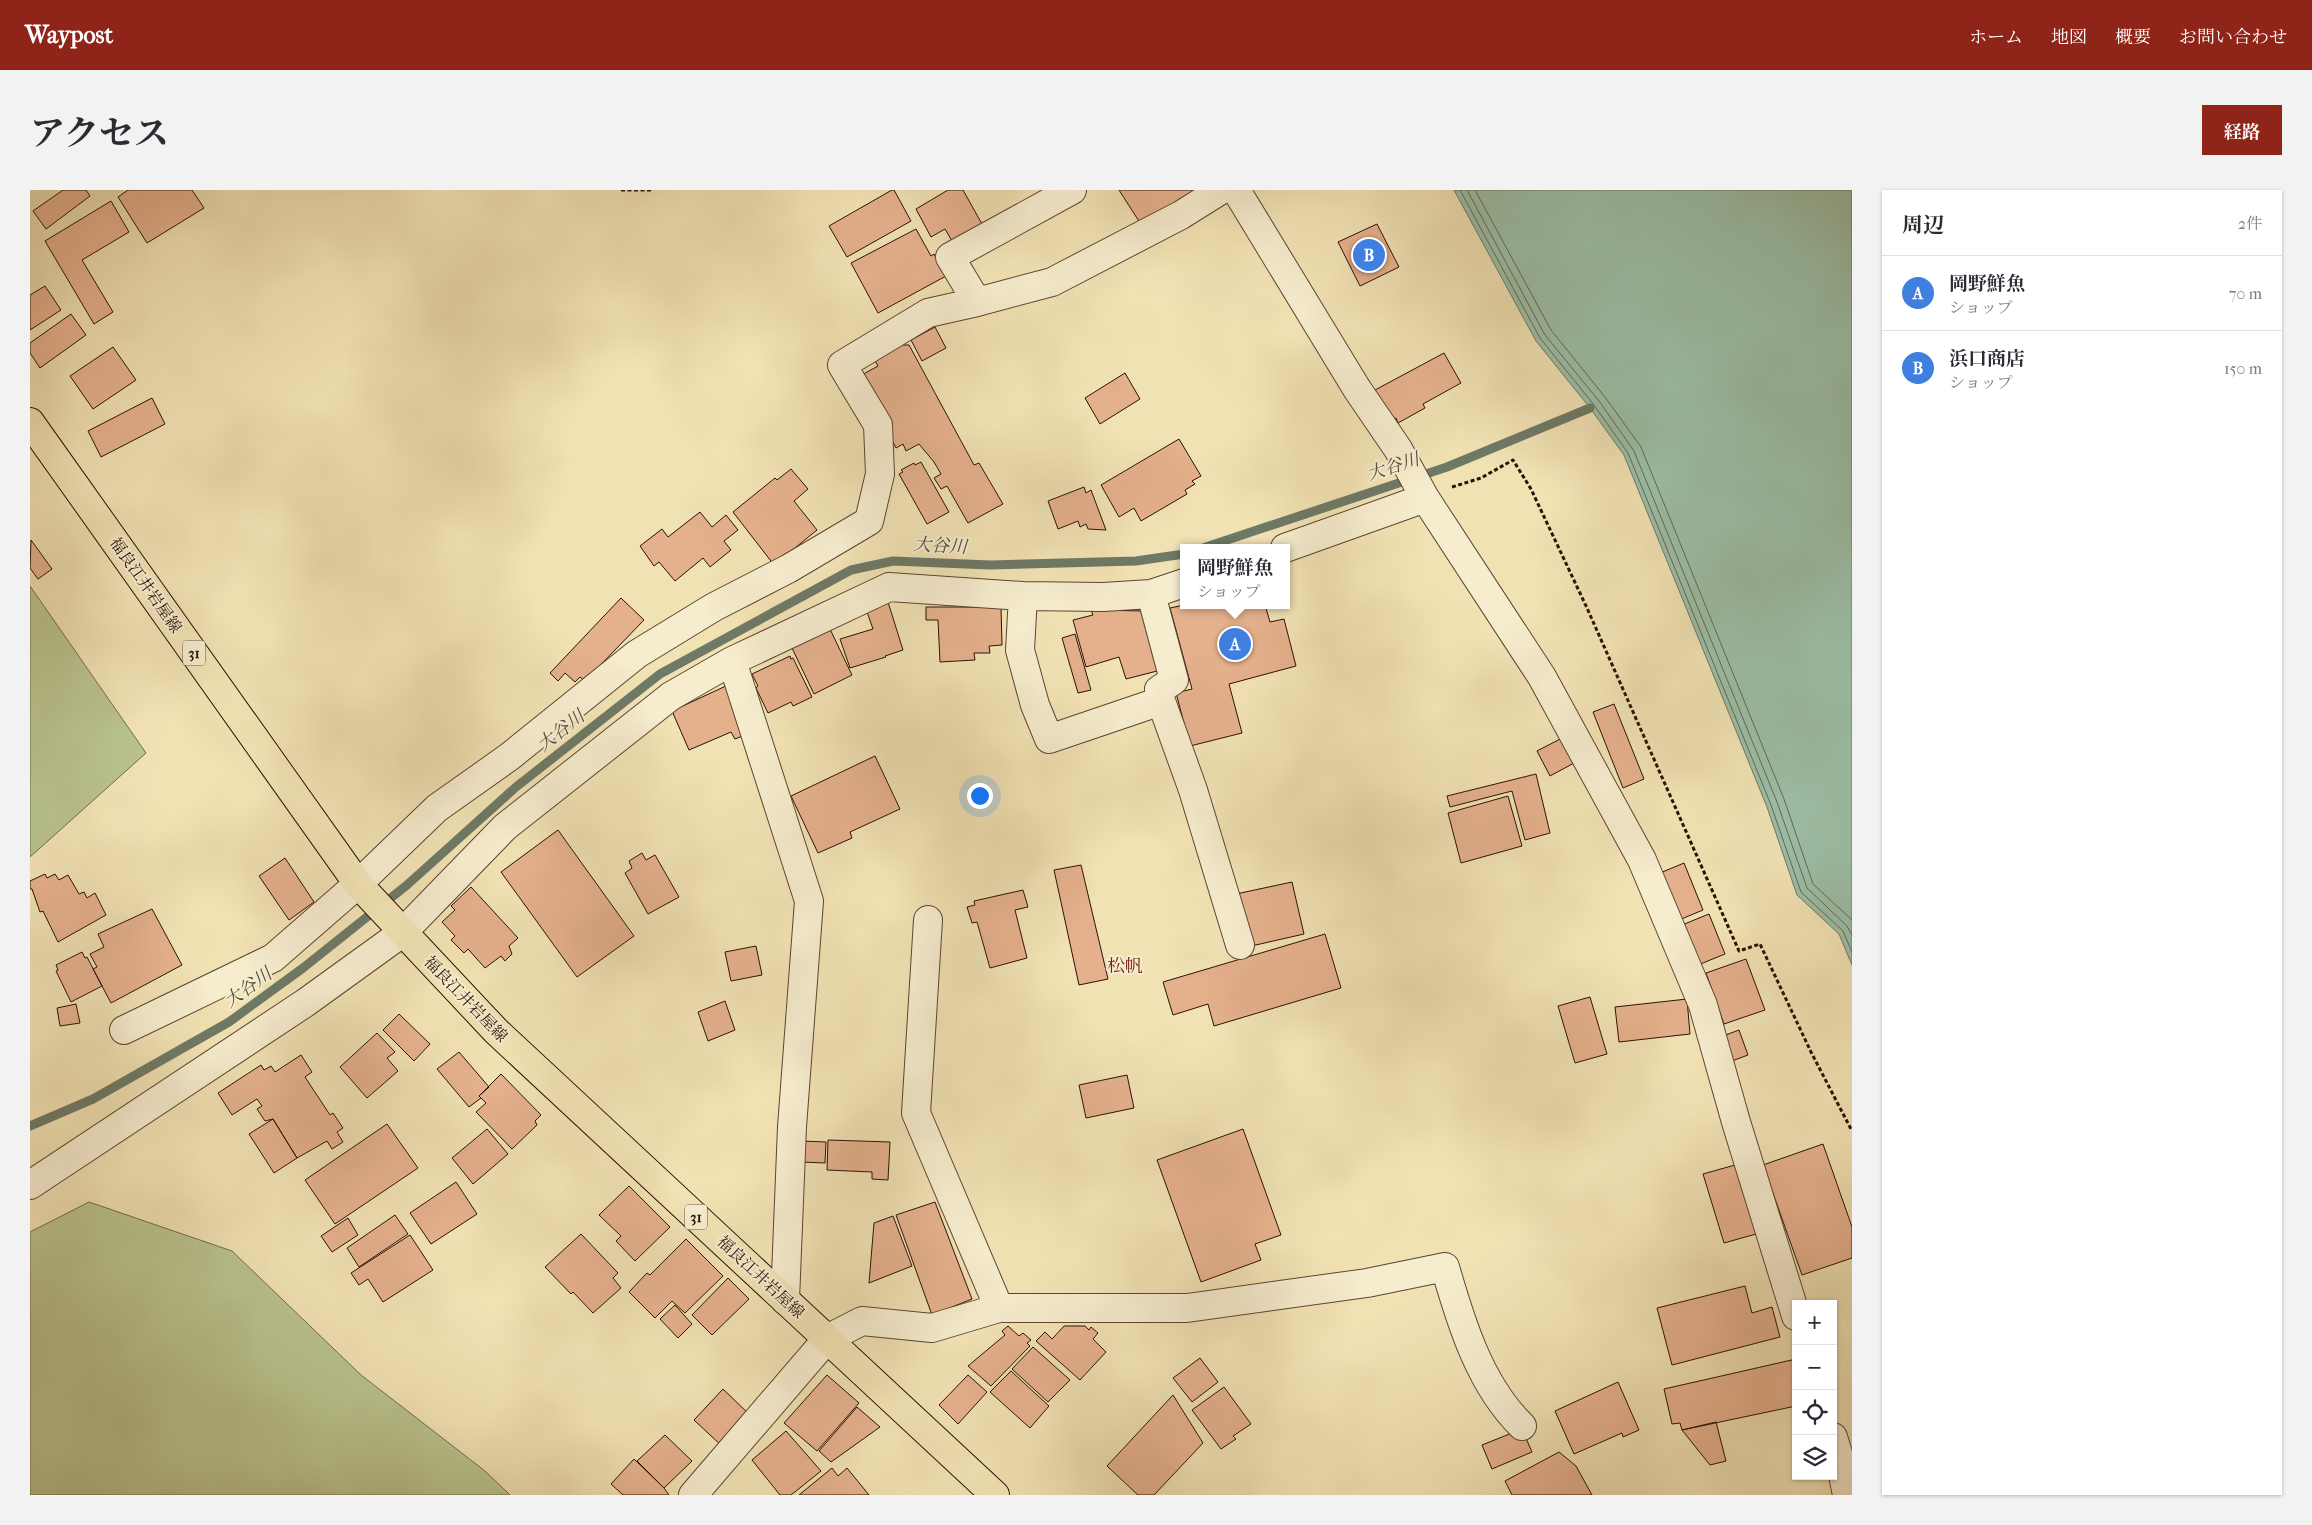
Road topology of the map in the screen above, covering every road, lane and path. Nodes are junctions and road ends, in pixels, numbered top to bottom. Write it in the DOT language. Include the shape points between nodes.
graph roads {
  1 [pos="621,190"];
  2 [pos="651,190"];
  3 [pos="1072,190"];
  4 [pos="1221,190"];
  5 [pos="1236,190"];
  6 [pos="977,302"];
  7 [pos="30,422"];
  8 [pos="1425,498"];
  9 [pos="1290,546"];
  10 [pos="1180,584"];
  11 [pos="1151,594"];
  12 [pos="1023,596"];
  13 [pos="732,661"];
  14 [pos="1161,701"];
  15 [pos="358,884"];
  16 [pos="928,920"];
  17 [pos="402,933"];
  18 [pos="1240,945"];
  19 [pos="124,1030"];
  20 [pos="1852,1131"];
  21 [pos="30,1185"];
  22 [pos="785,1300"];
  23 [pos="1792,1303"];
  24 [pos="1000,1308"];
  25 [pos="827,1339"];
  26 [pos="1522,1426"];
  27 [pos="1837,1450"];
  28 [pos="693,1495"];
  29 [pos="994,1495"];
  30 [pos="1847,1495"];
  1 -- 2 [label="path"];
  3 -- 6 [label="street" via="950,257"];
  4 -- 6 [label="street" via="1181,216 1052,282"];
  5 -- 8 [label="street" via="1356,388 1398,449"];
  6 -- 15 [label="street" via="928,313 842,365 878,425 880,474 869,522 714,607 637,654 509,757 437,808"];
  7 -- 15 [label="main road, 福良江井岩屋線 / 31"];
  8 -- 9 [label="street"];
  8 -- 20 [label="path" via="1481,478 1513,460 1532,489 1739,951 1760,944"];
  8 -- 23 [label="street" via="1542,677 1642,860 1703,1006"];
  10 -- 11 [label="street"];
  11 -- 12 [label="street"];
  11 -- 14 [label="street" via="1174,680 1159,690"];
  12 -- 13 [label="street" via="889,587"];
  12 -- 14 [label="street" via="1020,650 1035,705 1049,739"];
  13 -- 17 [label="street" via="671,696 505,827"];
  13 -- 22 [label="street" via="810,901 792,1127"];
  14 -- 18 [label="street" via="1193,790"];
  15 -- 17 [label="main road, 福良江井岩屋線 / 31"];
  15 -- 19 [label="street" via="273,958"];
  16 -- 24 [label="street" via="916,1113"];
  17 -- 21 [label="street" via="305,1004"];
  17 -- 22 [label="main road, 福良江井岩屋線 / 31" via="496,1031"];
  22 -- 25 [label="main road, 福良江井岩屋線 / 31"];
  24 -- 25 [label="street" via="932,1328 862,1321"];
  24 -- 26 [label="street" via="1187,1308 1367,1283 1446,1267 1460,1320 1485,1373 1504,1408"];
  25 -- 28 [label="street"];
  25 -- 29 [label="main road, 福良江井岩屋線 / 31"];
  27 -- 30 [label="street"];
}
